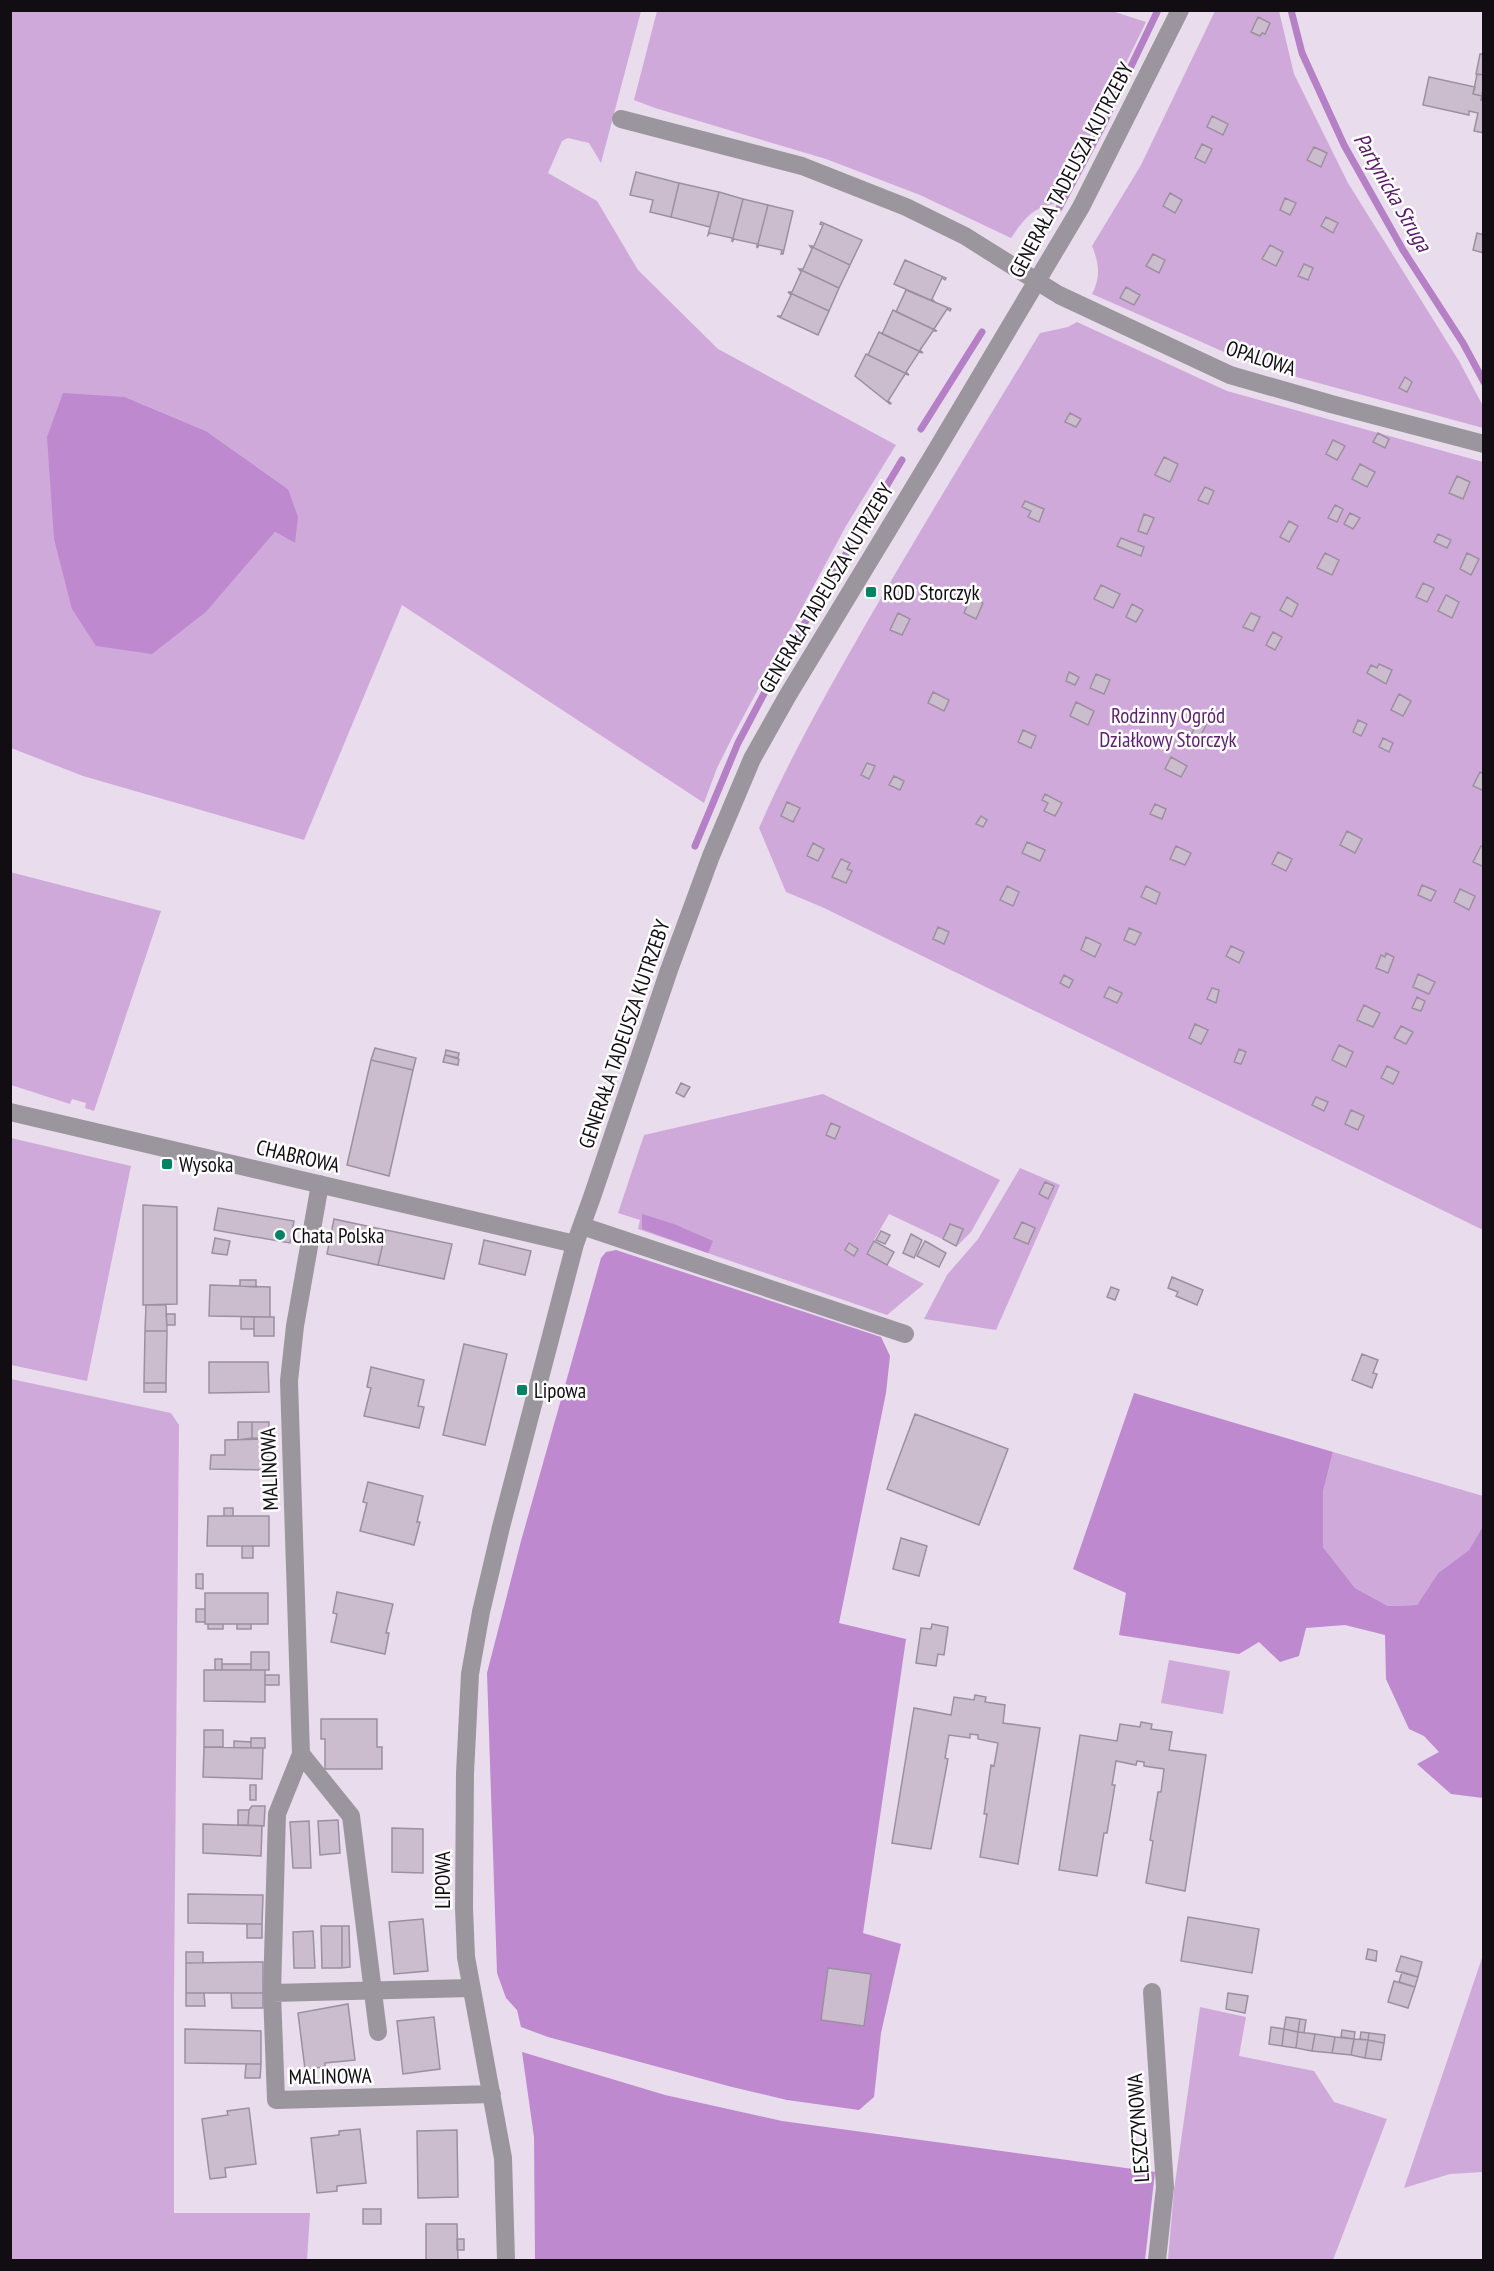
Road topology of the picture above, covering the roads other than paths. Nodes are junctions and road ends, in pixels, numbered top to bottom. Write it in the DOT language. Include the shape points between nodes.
graph roads {
  1 [pos="1180,10"];
  2 [pos="621,119"];
  3 [pos="1036,281"];
  4 [pos="1484,444"];
  5 [pos="10,1112"];
  6 [pos="320,1184"];
  7 [pos="583,1224"];
  8 [pos="575,1244"];
  9 [pos="905,1334"];
  10 [pos="301,1754"];
  11 [pos="471,1988"];
  12 [pos="373,1992"];
  13 [pos="1152,1992"];
  14 [pos="272,1993"];
  15 [pos="378,2032"];
  16 [pos="492,2094"];
  17 [pos="506,2260"];
  18 [pos="1156,2260"];
  1 -- 3 [label="street, GENERAŁA TADEUSZA KUTRZEBY" via="1081,207"];
  2 -- 3 [label="street, OPALOWA" via="793,163 852,185 964,236"];
  3 -- 4 [label="street, OPALOWA" via="1230,375"];
  3 -- 7 [label="street, GENERAŁA TADEUSZA KUTRZEBY" via="788,695 739,787 669,970"];
  5 -- 6 [label="street, CHABROWA"];
  6 -- 8 [label="street, CHABROWA"];
  6 -- 10 [label="street, MALINOWA" via="289,1381"];
  7 -- 8 [label="street, LIPOWA"];
  7 -- 9 [label="street"];
  8 -- 11 [label="street, LIPOWA" via="515,1469 470,1674 464,1908"];
  10 -- 12 [label="street, MALINOWA" via="351,1816"];
  10 -- 14 [label="street, MALINOWA" via="277,1814"];
  11 -- 12 [label="street"];
  11 -- 16 [label="street, LIPOWA"];
  12 -- 14 [label="street"];
  12 -- 15 [label="street, MALINOWA"];
  13 -- 18 [label="street, LESZCZYNOWA" via="1165,2187"];
  14 -- 16 [label="street, MALINOWA" via="276,2100"];
  16 -- 17 [label="street, LIPOWA" via="503,2158"];
}
